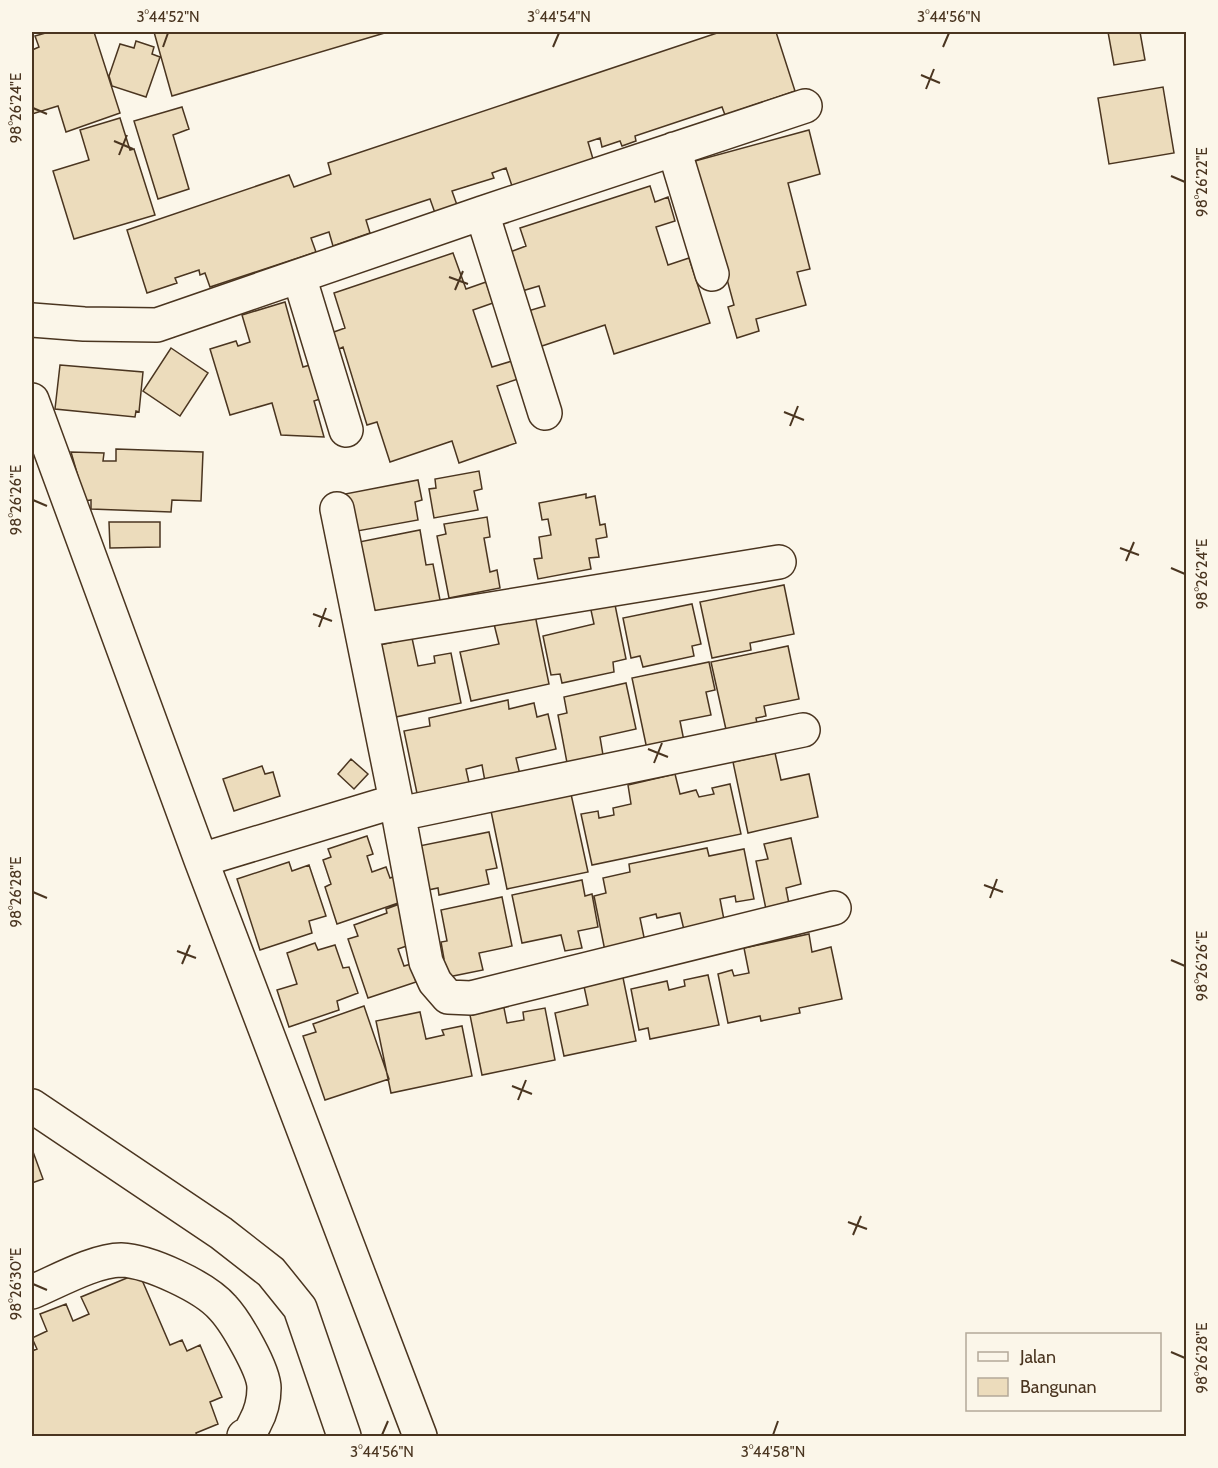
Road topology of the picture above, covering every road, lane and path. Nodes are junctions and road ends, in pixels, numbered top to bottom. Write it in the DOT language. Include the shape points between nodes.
graph roads {
  1 [pos="805,106"];
  2 [pos="674,149"];
  3 [pos="482,213"];
  4 [pos="712,274"];
  5 [pos="299,276"];
  6 [pos="32,320"];
  7 [pos="32,400"];
  8 [pos="545,413"];
  9 [pos="346,430"];
  10 [pos="337,509"];
  11 [pos="779,562"];
  12 [pos="362,630"];
  13 [pos="803,730"];
  14 [pos="398,808"];
  15 [pos="201,860"];
  16 [pos="834,908"];
  17 [pos="32,1106"];
  18 [pos="32,1292"];
  19 [pos="244,1437"];
  20 [pos="344,1437"];
  21 [pos="420,1437"];
  1 -- 2 [label="street"];
  2 -- 3 [label="street"];
  2 -- 4 [label="street"];
  3 -- 5 [label="street"];
  3 -- 8 [label="street"];
  5 -- 6 [label="street" via="157,325"];
  5 -- 9 [label="street"];
  7 -- 15 [label="street"];
  10 -- 12 [label="street"];
  11 -- 12 [label="street"];
  12 -- 14 [label="street"];
  13 -- 14 [label="street"];
  14 -- 15 [label="street"];
  14 -- 16 [label="street" via="426,962 435,982 448,997 471,998"];
  15 -- 21 [label="street"];
  17 -- 20 [label="street" via="271,1272 300,1308"];
  18 -- 19 [label="street" via="88,1268 122,1260 165,1270 192,1285 223,1307 250,1350 264,1386 262,1410 249,1435"];
}
